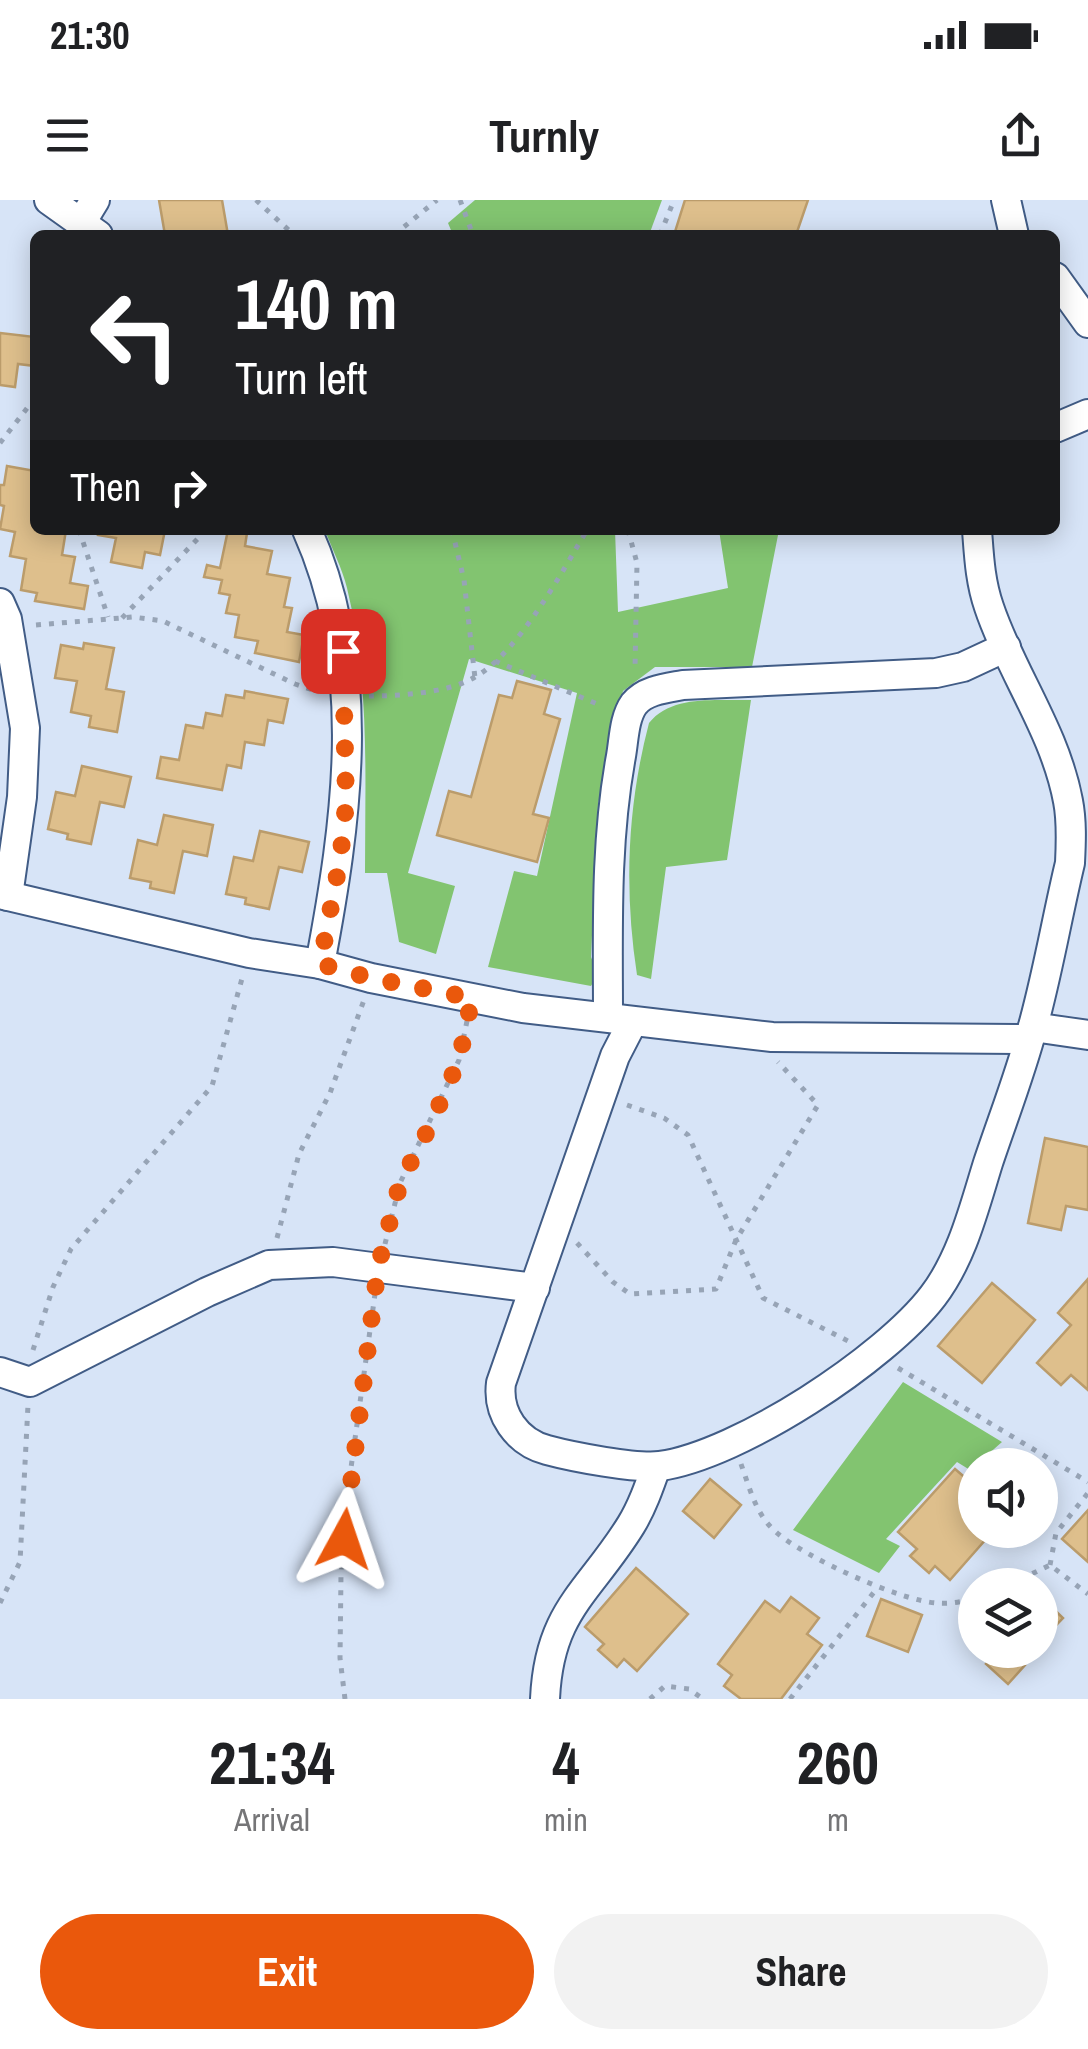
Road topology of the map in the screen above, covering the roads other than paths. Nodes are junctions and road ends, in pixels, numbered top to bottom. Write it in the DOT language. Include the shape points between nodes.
graph roads {
  1 [pos="49,200"];
  2 [pos="91,219"];
  3 [pos="1060,283"];
  4 [pos="1088,323"];
  5 [pos="1088,414"];
  6 [pos="1060,426"];
  7 [pos="308,535"];
  8 [pos="977,535"];
  9 [pos="4,614"];
  10 [pos="1006,647"];
  11 [pos="4,895"];
  12 [pos="320,964"];
  13 [pos="620,1020"];
  14 [pos="1031,1033"];
  15 [pos="1088,1034"];
  16 [pos="534,1288"];
  17 [pos="0,1372"];
  18 [pos="656,1467"];
  19 [pos="545,1699"];
  1 -- 2 [label="street"];
  3 -- 4 [label="street"];
  5 -- 6 [label="street"];
  7 -- 12 [label="street" via="343,651 346,804"];
  8 -- 10 [label="street" via="980,575"];
  9 -- 11 [label="street" via="24,728 22,797"];
  10 -- 13 [label="street" via="936,673 649,692 632,709 610,830"];
  10 -- 14 [label="street" via="1070,805 1070,863"];
  11 -- 12 [label="street"];
  12 -- 13 [label="street" via="472,998"];
  13 -- 14 [label="street" via="772,1037"];
  13 -- 16 [label="street" via="602,1096"];
  14 -- 15 [label="street"];
  14 -- 18 [label="street" via="953,1266 933,1296 874,1354 756,1432"];
  16 -- 17 [label="street" via="334,1262 269,1265 30,1382"];
  16 -- 18 [label="street" via="502,1383 498,1402 505,1416 534,1447"];
  18 -- 19 [label="street" via="631,1524 564,1618 546,1668"];
}
